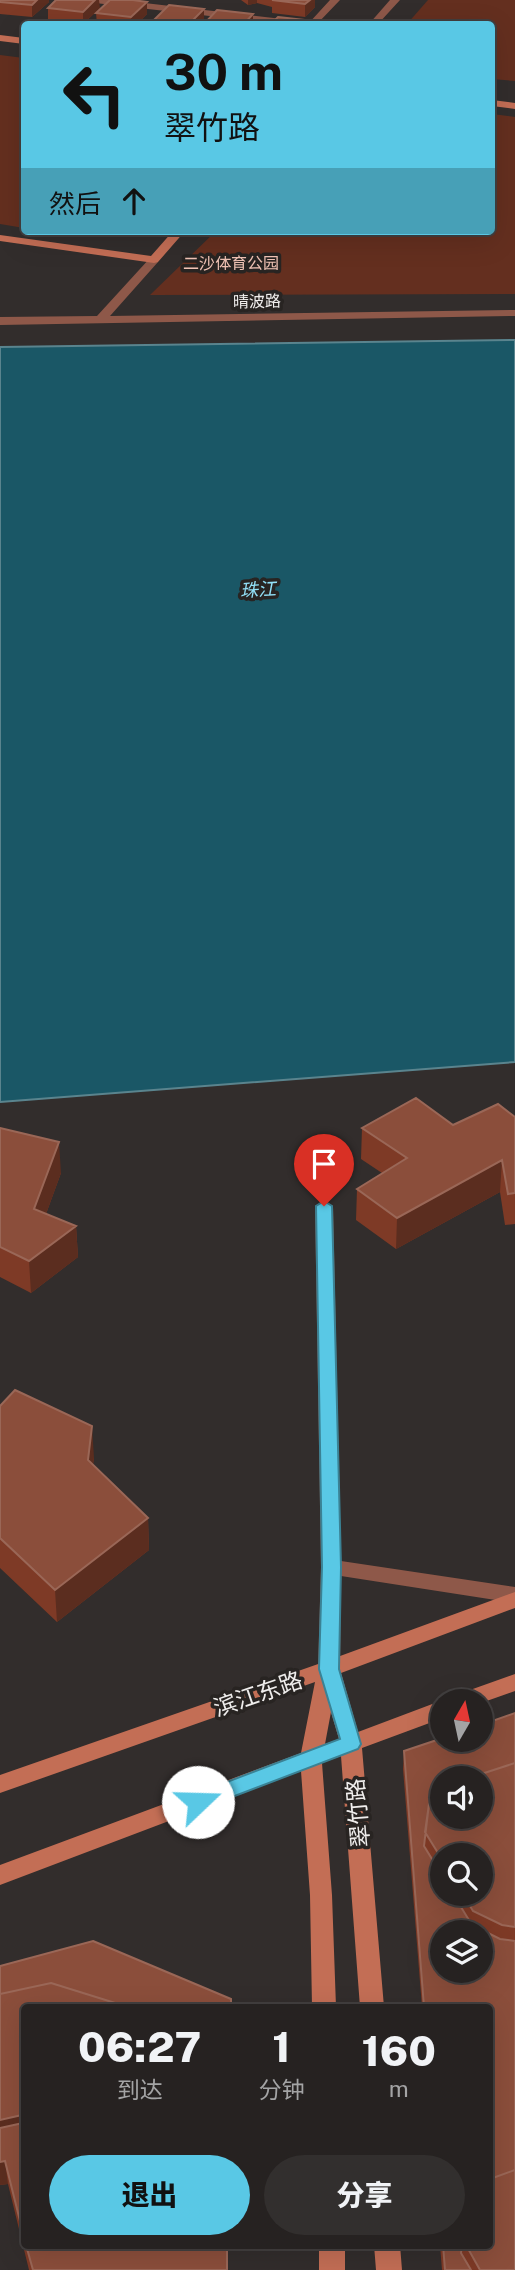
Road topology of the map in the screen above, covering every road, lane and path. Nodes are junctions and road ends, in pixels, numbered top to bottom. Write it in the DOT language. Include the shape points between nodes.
graph roads {
  1 [pos="95,0"];
  2 [pos="335,0"];
  3 [pos="395,0"];
  4 [pos="274,21"];
  5 [pos="315,21"];
  6 [pos="376,21"];
  7 [pos="0,38"];
  8 [pos="21,41"];
  9 [pos="495,95"];
  10 [pos="515,97"];
  11 [pos="495,103"];
  12 [pos="515,106"];
  13 [pos="176,235"];
  14 [pos="0,238"];
  15 [pos="154,260"];
  16 [pos="515,313"];
  17 [pos="101,319"];
  18 [pos="0,321"];
  19 [pos="324,1206"];
  20 [pos="331,1567"];
  21 [pos="515,1597"];
  22 [pos="329,1669"];
  23 [pos="515,1682"];
  24 [pos="494,1690"];
  25 [pos="430,1714"];
  26 [pos="351,1744"];
  27 [pos="311,1759"];
  28 [pos="0,1784"];
  29 [pos="0,1874"];
  30 [pos="324,2004"];
  31 [pos="372,2004"];
  32 [pos="331,2249"];
  33 [pos="387,2249"];
  34 [pos="332,2270"];
  35 [pos="388,2270"];
  1 -- 4 [label="street"];
  2 -- 5 [label="street"];
  3 -- 6 [label="street"];
  7 -- 8 [label="main road"];
  9 -- 10 [label="main road"];
  11 -- 12 [label="main road"];
  13 -- 15 [label="main road"];
  14 -- 15 [label="main road"];
  15 -- 17 [label="street"];
  16 -- 17 [label="street, 晴波路"];
  17 -- 18 [label="street, 晴波路"];
  19 -- 20 [label="street"];
  20 -- 21 [label="street"];
  20 -- 22 [label="street"];
  21 -- 22 [label="main road, 滨江东路"];
  22 -- 26 [label="main road, 翠竹路"];
  22 -- 27 [label="main road, 翠竹路"];
  22 -- 28 [label="main road, 滨江东路"];
  23 -- 24 [label="main road"];
  25 -- 26 [label="main road"];
  26 -- 27 [label="main road"];
  26 -- 31 [label="main road, 翠竹路"];
  27 -- 29 [label="main road"];
  27 -- 30 [label="main road, 翠竹路"];
  32 -- 34 [label="main road"];
  33 -- 35 [label="main road"];
}
